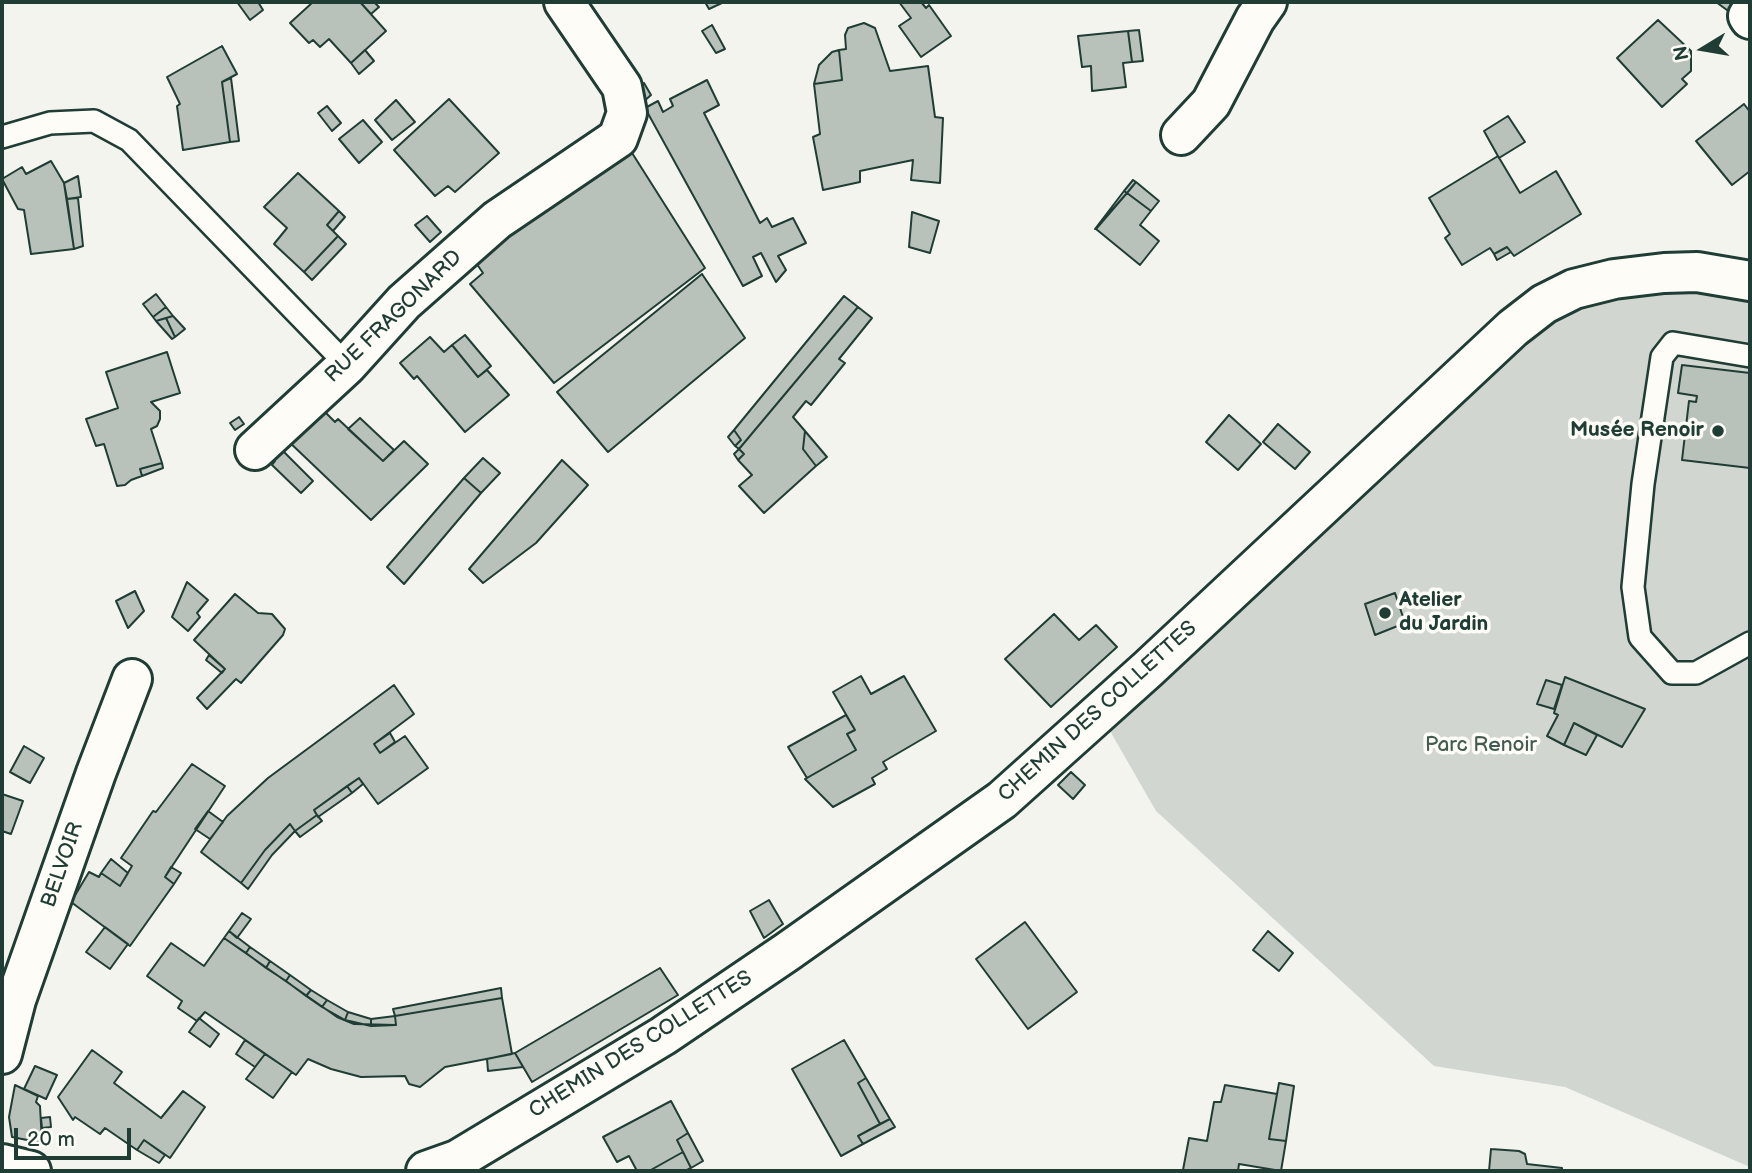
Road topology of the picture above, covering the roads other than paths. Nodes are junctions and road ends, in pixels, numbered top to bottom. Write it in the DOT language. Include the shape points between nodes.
graph roads {
  1 [pos="564,2"];
  2 [pos="1267,2"];
  3 [pos="1181,135"];
  4 [pos="2,137"];
  5 [pos="1750,281"];
  6 [pos="1750,356"];
  7 [pos="347,365"];
  8 [pos="256,450"];
  9 [pos="1750,643"];
  10 [pos="132,679"];
  11 [pos="2,1054"];
  12 [pos="2,1164"];
  13 [pos="31,1171"];
  14 [pos="426,1171"];
  1 -- 7 [label="street, RUE FRAGONARD" via="622,88 627,113 618,138 497,220 404,302"];
  2 -- 3 [label="street" via="1211,103"];
  4 -- 7 [label="lane" via="50,123 94,121 129,140"];
  5 -- 14 [label="street, CHEMIN DES COLLETTES" via="1697,272 1664,273 1574,289 1544,304 1002,800 663,1036 457,1160"];
  6 -- 9 [label="lane" via="1673,343 1662,357 1633,587 1640,637 1672,673 1696,673"];
  7 -- 8 [label="street, RUE FRAGONARD"];
  10 -- 11 [label="street, BELVOIR" via="20,988"];
  12 -- 13 [label="street"];
}
